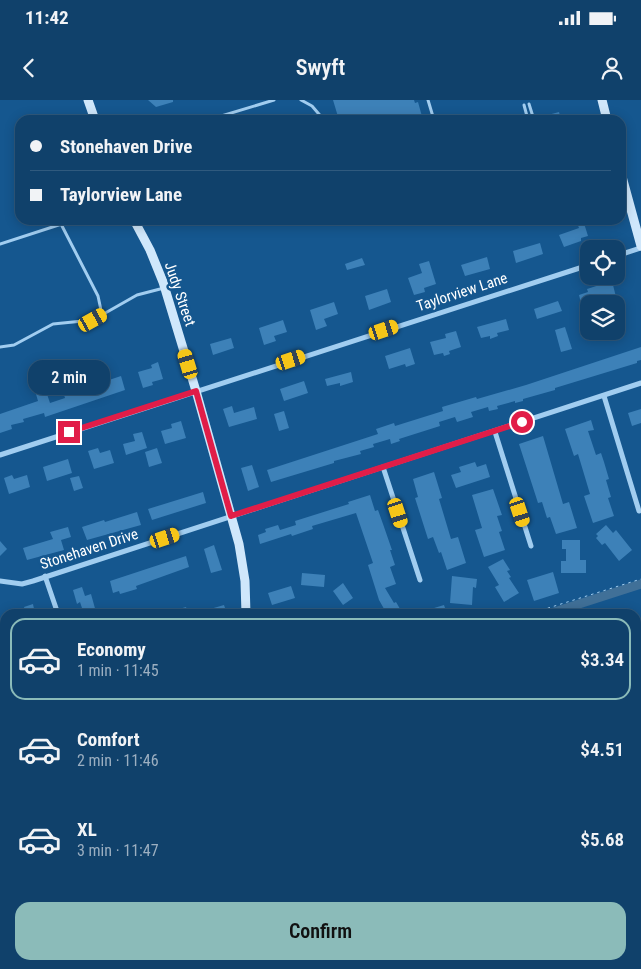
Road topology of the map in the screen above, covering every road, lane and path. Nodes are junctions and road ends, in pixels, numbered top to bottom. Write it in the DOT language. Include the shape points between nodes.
graph roads {
  1 [pos="88,100"];
  2 [pos="274,100"];
  3 [pos="300,100"];
  4 [pos="428,100"];
  5 [pos="602,100"];
  6 [pos="529,104"];
  7 [pos="524,105"];
  8 [pos="93,115"];
  9 [pos="224,115"];
  10 [pos="320,115"];
  11 [pos="432,115"];
  12 [pos="527,115"];
  13 [pos="532,115"];
  14 [pos="606,115"];
  15 [pos="626,192"];
  16 [pos="58,225"];
  17 [pos="62,225"];
  18 [pos="137,225"];
  19 [pos="0,244"];
  20 [pos="641,247"];
  21 [pos="625,253"];
  22 [pos="580,268"];
  23 [pos="165,287"];
  24 [pos="102,315"];
  25 [pos="0,347"];
  26 [pos="641,383"];
  27 [pos="196,391"];
  28 [pos="604,396"];
  29 [pos="495,432"];
  30 [pos="0,455"];
  31 [pos="383,467"];
  32 [pos="639,511"];
  33 [pos="231,516"];
  34 [pos="531,546"];
  35 [pos="46,576"];
  36 [pos="641,579"];
  37 [pos="420,580"];
  38 [pos="0,581"];
  39 [pos="56,609"];
  40 [pos="246,609"];
  41 [pos="545,609"];
  1 -- 8 [label="street"];
  2 -- 9 [label="lane"];
  3 -- 10 [label="lane"];
  4 -- 11 [label="lane"];
  5 -- 14 [label="street"];
  6 -- 13 [label="lane"];
  7 -- 12 [label="lane"];
  15 -- 20 [label="street"];
  16 -- 19 [label="lane"];
  17 -- 24 [label="lane" via="98,296"];
  18 -- 23 [label="street, Judy Street"];
  20 -- 21 [label="street"];
  22 -- 27 [label="street, Taylorview Lane"];
  23 -- 24 [label="lane" via="137,295"];
  23 -- 27 [label="street, Judy Street"];
  24 -- 25 [label="lane" via="93,320 53,324 14,345"];
  26 -- 28 [label="street, Stonehaven Drive"];
  27 -- 30 [label="street, Taylorview Lane"];
  27 -- 33 [label="street, Judy Street"];
  28 -- 29 [label="street, Stonehaven Drive"];
  28 -- 32 [label="street"];
  29 -- 31 [label="street, Stonehaven Drive"];
  29 -- 34 [label="street"];
  31 -- 33 [label="street, Stonehaven Drive"];
  31 -- 37 [label="street"];
  33 -- 35 [label="street, Stonehaven Drive"];
  33 -- 40 [label="street, Judy Street" via="244,572"];
  35 -- 38 [label="street, Stonehaven Drive" via="22,584"];
  35 -- 39 [label="street"];
  36 -- 41 [label="path"];
}
